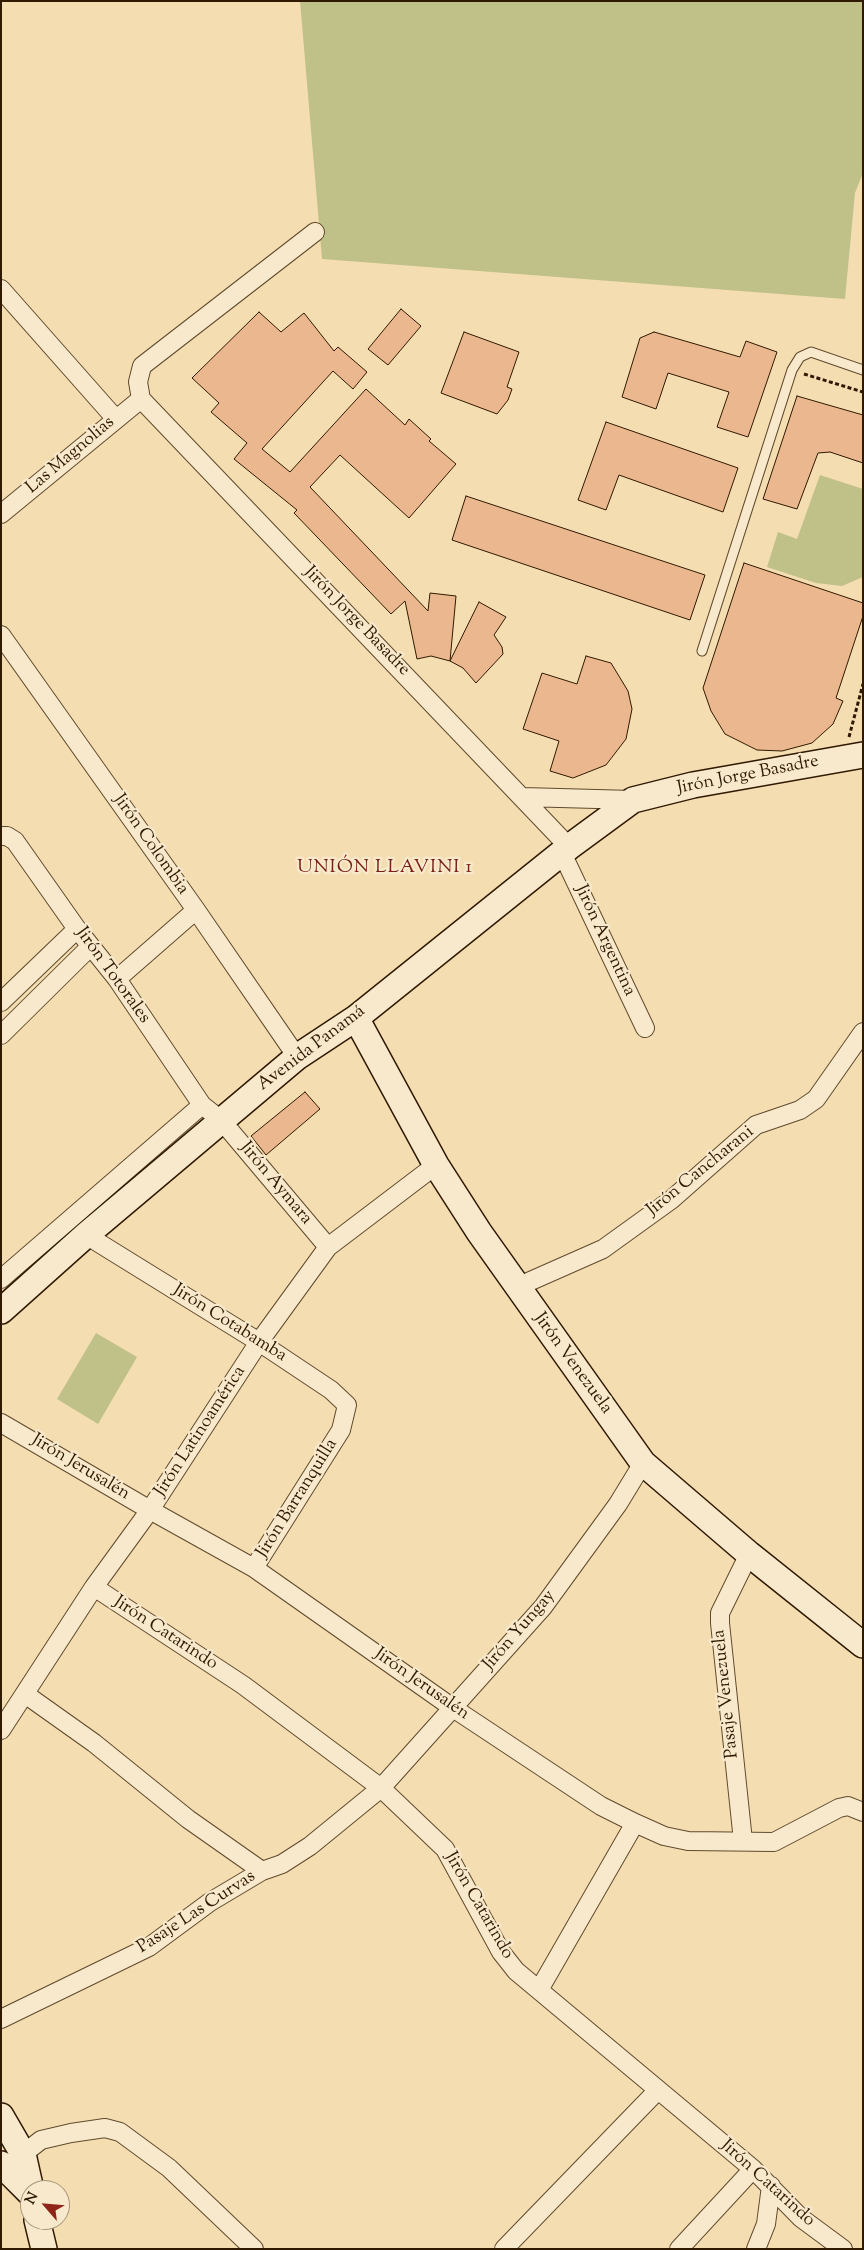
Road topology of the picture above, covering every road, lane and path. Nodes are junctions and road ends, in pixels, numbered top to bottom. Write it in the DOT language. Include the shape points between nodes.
graph roads {
  1 [pos="315,232"];
  2 [pos="1,288"];
  3 [pos="792,370"];
  4 [pos="863,370"];
  5 [pos="863,392"];
  6 [pos="141,399"];
  7 [pos="115,418"];
  8 [pos="1,514"];
  9 [pos="3,642"];
  10 [pos="702,651"];
  11 [pos="863,684"];
  12 [pos="855,756"];
  13 [pos="523,797"];
  14 [pos="633,800"];
  15 [pos="1,836"];
  16 [pos="566,850"];
  17 [pos="196,910"];
  18 [pos="77,929"];
  19 [pos="90,947"];
  20 [pos="117,979"];
  21 [pos="1,1002"];
  22 [pos="356,1018"];
  23 [pos="645,1028"];
  24 [pos="863,1032"];
  25 [pos="1,1035"];
  26 [pos="297,1057"];
  27 [pos="202,1106"];
  28 [pos="221,1120"];
  29 [pos="436,1165"];
  30 [pos="86,1235"];
  31 [pos="328,1247"];
  32 [pos="1,1279"];
  33 [pos="517,1287"];
  34 [pos="1,1311"];
  35 [pos="259,1342"];
  36 [pos="1,1423"];
  37 [pos="341,1430"];
  38 [pos="643,1463"];
  39 [pos="150,1510"];
  40 [pos="749,1554"];
  41 [pos="254,1568"];
  42 [pos="94,1587"];
  43 [pos="863,1646"];
  44 [pos="26,1694"];
  45 [pos="453,1708"];
  46 [pos="1,1730"];
  47 [pos="382,1788"];
  48 [pos="863,1812"];
  49 [pos="635,1823"];
  50 [pos="743,1841"];
  51 [pos="262,1871"];
  52 [pos="539,1990"];
  53 [pos="1,2019"];
  54 [pos="658,2090"];
  55 [pos="1,2116"];
  56 [pos="12,2159"];
  57 [pos="753,2169"];
  58 [pos="23,2180"];
  59 [pos="771,2186"];
  60 [pos="254,2249"];
  61 [pos="504,2249"];
  62 [pos="678,2249"];
  63 [pos="756,2249"];
  64 [pos="844,2249"];
  1 -- 6 [label="street" via="142,366 138,382"];
  2 -- 7 [label="street"];
  3 -- 4 [label="lane" via="800,356 811,352"];
  3 -- 5 [label="path"];
  3 -- 10 [label="lane"];
  6 -- 7 [label="street, Las Magnolias"];
  6 -- 13 [label="street, Jirón Jorge Basadre"];
  7 -- 8 [label="street, Las Magnolias"];
  9 -- 17 [label="street, Jirón Colombia"];
  11 -- 12 [label="path" via="850,728"];
  12 -- 14 [label="street, Jirón Jorge Basadre" via="693,785"];
  13 -- 14 [label="street"];
  13 -- 16 [label="street, Jirón Jorge Basadre"];
  14 -- 16 [label="street, Avenida Panamá"];
  15 -- 18 [label="street, Jirón Totorales" via="15,841"];
  16 -- 22 [label="street, Avenida Panamá"];
  16 -- 23 [label="street, Jirón Argentina"];
  17 -- 20 [label="street"];
  17 -- 26 [label="street, Jirón Colombia"];
  18 -- 19 [label="street, Jirón Totorales"];
  18 -- 21 [label="street"];
  19 -- 20 [label="street, Jirón Totorales"];
  19 -- 25 [label="street"];
  20 -- 27 [label="street, Jirón Totorales"];
  22 -- 26 [label="street, Avenida Panamá"];
  22 -- 29 [label="street, Jirón Venezuela"];
  24 -- 33 [label="street, Jirón Cancharani" via="816,1099 800,1110 756,1125 671,1200 603,1249"];
  26 -- 28 [label="street, Avenida Panamá"];
  27 -- 28 [label="street, Jirón Totorales"];
  27 -- 32 [label="street"];
  28 -- 30 [label="street, Avenida Panamá"];
  28 -- 31 [label="street, Jirón Aymara"];
  29 -- 31 [label="street, Jirón Latinoamérica"];
  29 -- 33 [label="street, Jirón Venezuela"];
  30 -- 34 [label="street, Avenida Panamá"];
  30 -- 35 [label="street, Jirón Cotabamba"];
  31 -- 35 [label="street, Jirón Latinoamérica"];
  33 -- 38 [label="street, Jirón Venezuela"];
  35 -- 37 [label="street, Jirón Cotabamba" via="340,1397 347,1405"];
  35 -- 39 [label="street, Jirón Latinoamérica"];
  36 -- 39 [label="street, Jirón Jerusalén"];
  37 -- 41 [label="street, Jirón Barranquilla"];
  38 -- 40 [label="street, Jirón Venezuela"];
  38 -- 45 [label="street, Jirón Yungay" via="618,1504 543,1607"];
  39 -- 41 [label="street, Jirón Jerusalén"];
  39 -- 42 [label="street, Jirón Latinoamérica"];
  40 -- 43 [label="street, Jirón Venezuela"];
  40 -- 50 [label="street, Pasaje Venezuela" via="720,1613"];
  41 -- 45 [label="street, Jirón Jerusalén"];
  42 -- 44 [label="street, Jirón Latinoamérica"];
  42 -- 47 [label="street, Jirón Catarindo" via="243,1685"];
  44 -- 46 [label="street, Jirón Latinoamérica"];
  44 -- 51 [label="street" via="94,1743 188,1819"];
  45 -- 47 [label="street, Jirón Yungay"];
  45 -- 49 [label="street, Jirón Jerusalén" via="601,1806"];
  47 -- 51 [label="street, Pasaje Las Curvas" via="310,1846 282,1864"];
  47 -- 52 [label="street, Jirón Catarindo" via="445,1849 502,1952 516,1971"];
  48 -- 50 [label="street, Jirón Jerusalén" via="848,1806 839,1808 774,1842"];
  49 -- 50 [label="street, Jirón Jerusalén" via="664,1836 688,1841"];
  49 -- 52 [label="street"];
  51 -- 53 [label="street, Pasaje Las Curvas" via="210,1902 149,1946"];
  52 -- 54 [label="street, Jirón Catarindo"];
  54 -- 57 [label="street, Jirón Catarindo"];
  54 -- 61 [label="street"];
  55 -- 56 [label="street"];
  56 -- 58 [label="street"];
  56 -- 60 [label="street" via="42,2140 105,2128 120,2132 169,2168"];
  57 -- 59 [label="street, Jirón Catarindo"];
  57 -- 62 [label="street"];
  59 -- 63 [label="street" via="766,2224"];
  59 -- 64 [label="street, Jirón Catarindo" via="801,2218"];
}
